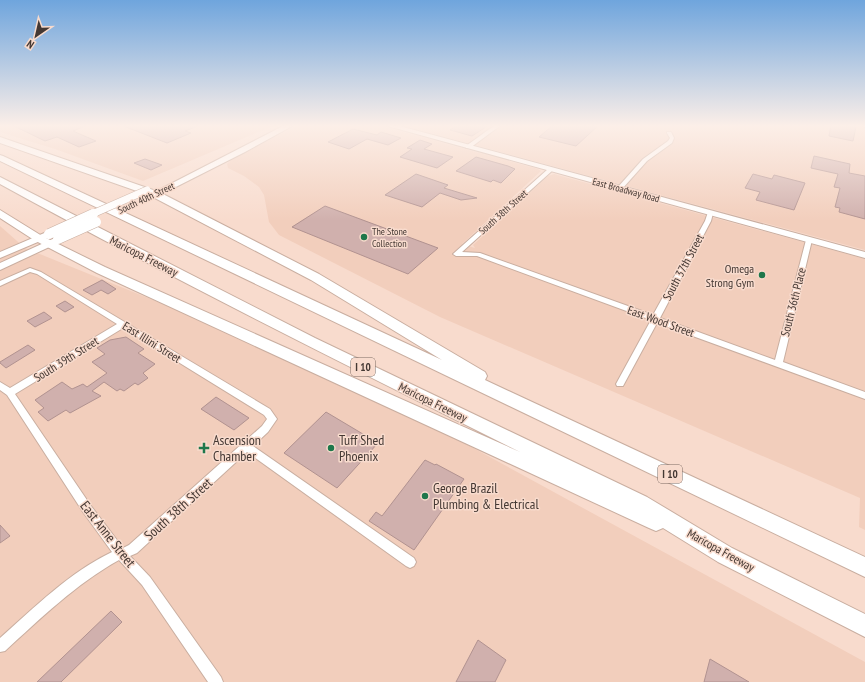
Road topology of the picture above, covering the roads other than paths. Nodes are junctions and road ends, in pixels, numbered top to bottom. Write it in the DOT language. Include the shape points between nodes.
graph roads {
  1 [pos="49,157"];
  2 [pos="222,157"];
  3 [pos="229,157"];
  4 [pos="503,157"];
  5 [pos="649,157"];
  6 [pos="0,158"];
  7 [pos="550,170"];
  8 [pos="0,180"];
  9 [pos="620,188"];
  10 [pos="151,192"];
  11 [pos="0,213"];
  12 [pos="710,213"];
  13 [pos="38,238"];
  14 [pos="52,239"];
  15 [pos="809,240"];
  16 [pos="456,254"];
  17 [pos="0,255"];
  18 [pos="865,255"];
  19 [pos="0,267"];
  20 [pos="0,284"];
  21 [pos="656,319"];
  22 [pos="123,324"];
  23 [pos="778,364"];
  24 [pos="620,384"];
  25 [pos="0,385"];
  26 [pos="10,393"];
  27 [pos="865,396"];
  28 [pos="545,415"];
  29 [pos="272,419"];
  30 [pos="246,446"];
  31 [pos="120,553"];
  32 [pos="725,554"];
  33 [pos="410,562"];
  34 [pos="865,567"];
  35 [pos="865,626"];
  36 [pos="0,646"];
  37 [pos="216,682"];
  1 -- 10 [label="highway"];
  2 -- 10 [label="main road, South 40th Street"];
  3 -- 10 [label="main road, South 40th Street"];
  4 -- 7 [label="main road, East Broadway Road"];
  5 -- 9 [label="street"];
  6 -- 28 [label="highway, Maricopa Freeway / I 10"];
  7 -- 9 [label="main road, East Broadway Road"];
  7 -- 16 [label="street, South 38th Street"];
  8 -- 32 [label="highway, Maricopa Freeway / I 10" via="310,341 640,503"];
  9 -- 12 [label="main road, East Broadway Road"];
  10 -- 14 [label="main road, South 40th Street, bridge"];
  10 -- 28 [label="highway" via="315,277"];
  11 -- 13 [label="highway"];
  12 -- 15 [label="main road, East Broadway Road"];
  12 -- 21 [label="street, South 37th Street"];
  13 -- 14 [label="highway"];
  13 -- 17 [label="main road"];
  14 -- 19 [label="main road, South 40th Street"];
  14 -- 32 [label="highway" via="111,275"];
  15 -- 18 [label="main road, East Broadway Road"];
  15 -- 23 [label="street, South 36th Place"];
  16 -- 21 [label="street, East Wood Street" via="478,254"];
  20 -- 22 [label="street, East Illini Street" via="30,270"];
  21 -- 23 [label="street, East Wood Street"];
  21 -- 24 [label="street, South 37th Street"];
  22 -- 26 [label="street, South 39th Street"];
  22 -- 29 [label="street, East Illini Street" via="267,412"];
  23 -- 27 [label="street, East Wood Street"];
  25 -- 26 [label="street, East Anne Street"];
  26 -- 31 [label="street, East Anne Street" via="87,509"];
  28 -- 34 [label="highway, Maricopa Freeway / I 10"];
  29 -- 30 [label="street, South 38th Street"];
  30 -- 31 [label="street, South 38th Street" via="133,549"];
  30 -- 33 [label="street"];
  31 -- 36 [label="street, South 38th Street" via="70,586"];
  31 -- 37 [label="street, East Anne Street" via="146,581"];
  32 -- 35 [label="highway, Maricopa Freeway / I 10"];
}
